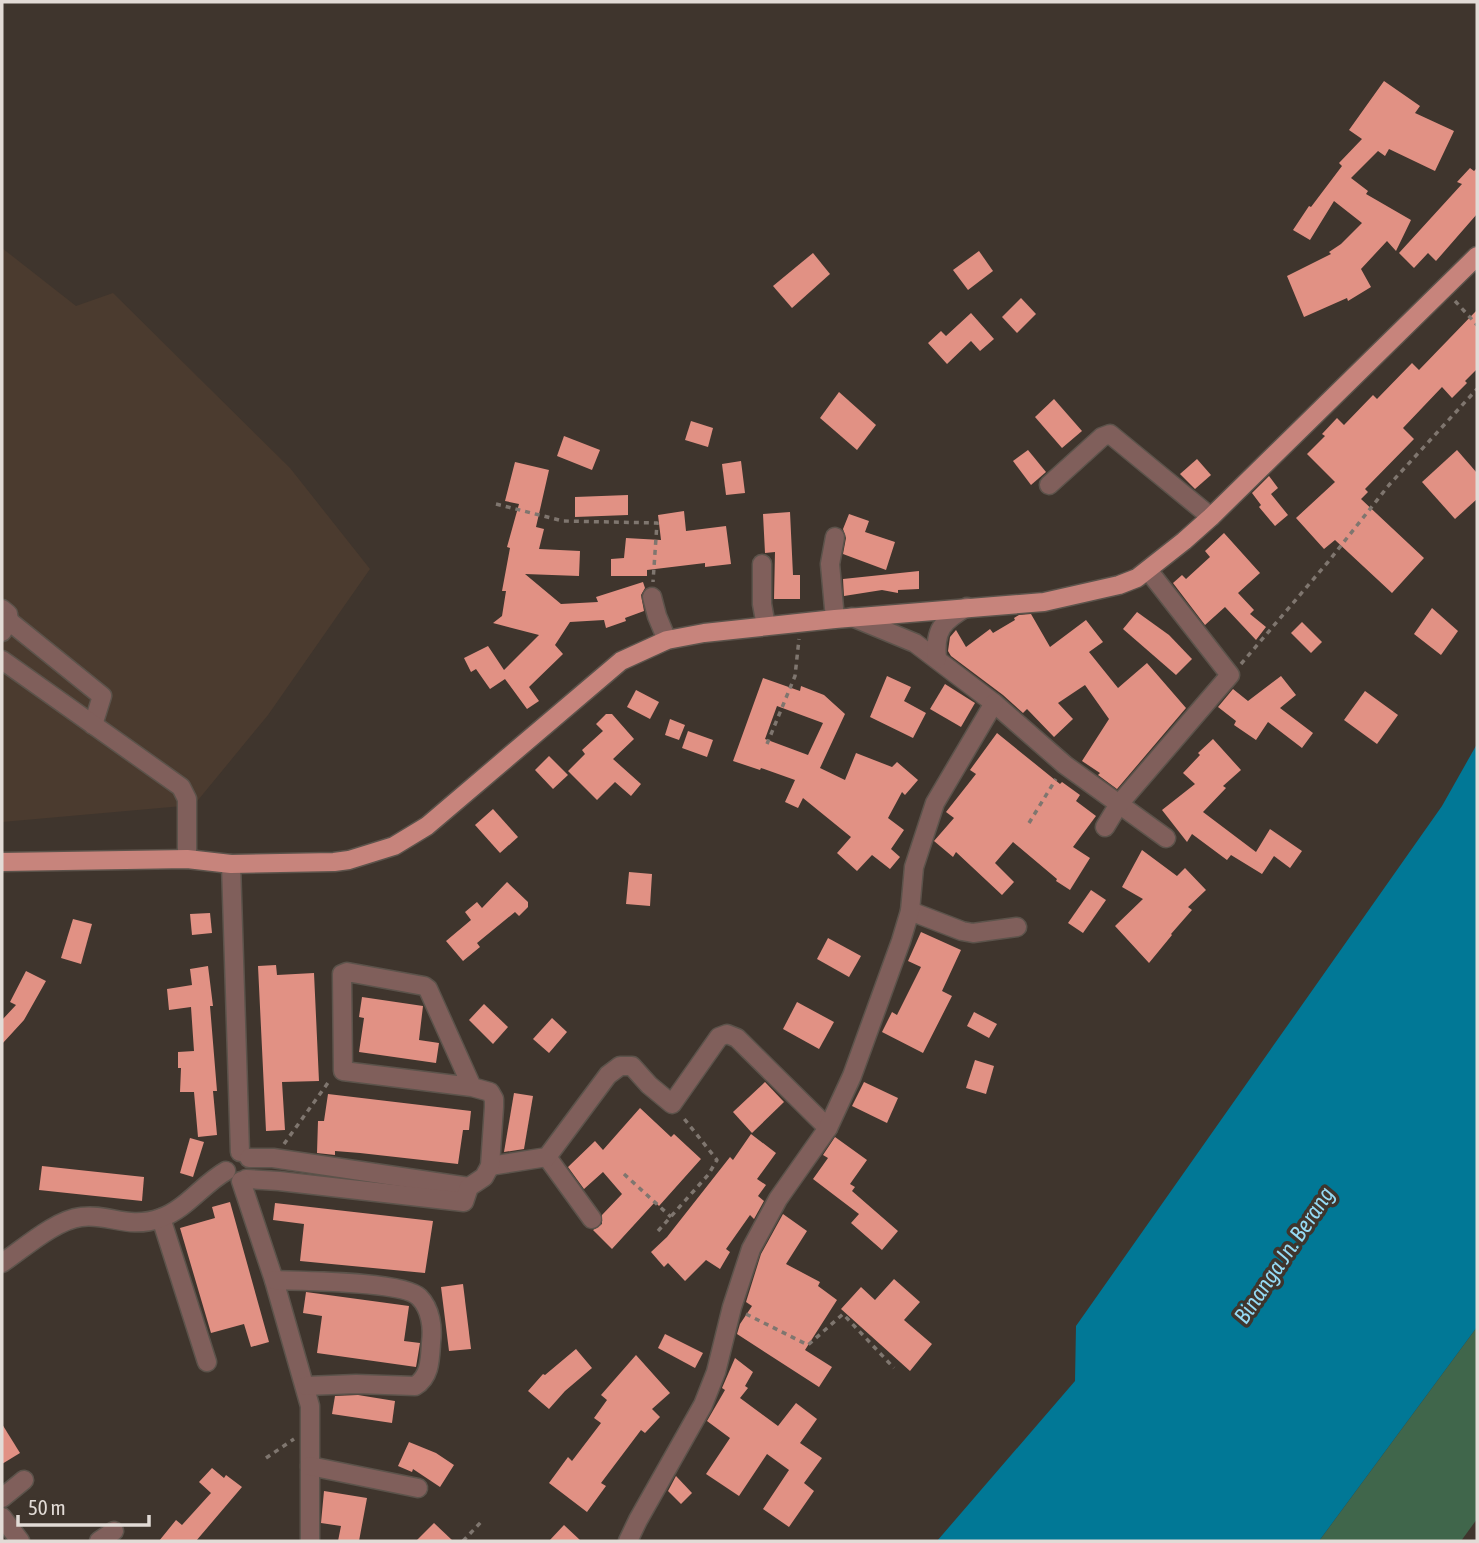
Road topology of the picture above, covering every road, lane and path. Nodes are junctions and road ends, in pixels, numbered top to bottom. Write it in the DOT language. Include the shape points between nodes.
graph roads {
  1 [pos="1477,256"];
  2 [pos="1444,289"];
  3 [pos="1477,325"];
  4 [pos="1477,389"];
  5 [pos="1049,485"];
  6 [pos="496,505"];
  7 [pos="1211,517"];
  8 [pos="835,537"];
  9 [pos="762,564"];
  10 [pos="1148,570"];
  11 [pos="653,597"];
  12 [pos="967,607"];
  13 [pos="765,617"];
  14 [pos="840,617"];
  15 [pos="4,621"];
  16 [pos="801,622"];
  17 [pos="666,637"];
  18 [pos="937,659"];
  19 [pos="2,660"];
  20 [pos="1230,675"];
  21 [pos="994,703"];
  22 [pos="93,725"];
  23 [pos="767,744"];
  24 [pos="1065,765"];
  25 [pos="1119,804"];
  26 [pos="1029,823"];
  27 [pos="1105,827"];
  28 [pos="1166,838"];
  29 [pos="187,859"];
  30 [pos="2,862"];
  31 [pos="231,864"];
  32 [pos="910,911"];
  33 [pos="1017,927"];
  34 [pos="343,1071"];
  35 [pos="472,1087"];
  36 [pos="672,1104"];
  37 [pos="828,1128"];
  38 [pos="245,1155"];
  39 [pos="273,1157"];
  40 [pos="547,1157"];
  41 [pos="490,1166"];
  42 [pos="624,1174"];
  43 [pos="238,1177"];
  44 [pos="469,1187"];
  45 [pos="671,1217"];
  46 [pos="161,1218"];
  47 [pos="592,1219"];
  48 [pos="659,1231"];
  49 [pos="2,1263"];
  50 [pos="274,1280"];
  51 [pos="732,1307"];
  52 [pos="208,1362"];
  53 [pos="894,1368"];
  54 [pos="306,1386"];
  55 [pos="311,1429"];
  56 [pos="265,1458"];
  57 [pos="310,1466"];
  58 [pos="24,1480"];
  59 [pos="418,1488"];
  60 [pos="2,1498"];
  61 [pos="2,1517"];
  62 [pos="482,1521"];
  63 [pos="114,1531"];
  64 [pos="20,1541"];
  65 [pos="99,1541"];
  66 [pos="310,1541"];
  67 [pos="463,1541"];
  68 [pos="628,1541"];
  1 -- 2 [label="main road"];
  2 -- 3 [label="path"];
  2 -- 7 [label="main road"];
  4 -- 20 [label="path" via="1389,485"];
  5 -- 7 [label="street" via="1110,434"];
  6 -- 11 [label="path" via="563,522 657,523"];
  7 -- 10 [label="main road"];
  8 -- 14 [label="street" via="831,592"];
  9 -- 13 [label="street"];
  10 -- 12 [label="main road" via="1119,585 1044,602"];
  10 -- 20 [label="street"];
  11 -- 17 [label="street"];
  12 -- 14 [label="main road"];
  12 -- 18 [label="street" via="942,625"];
  13 -- 16 [label="main road"];
  13 -- 17 [label="main road" via="704,633"];
  14 -- 16 [label="main road"];
  14 -- 18 [label="street" via="900,635"];
  15 -- 22 [label="street" via="102,696"];
  16 -- 23 [label="path" via="795,676"];
  17 -- 31 [label="main road" via="621,660 427,826 394,846 349,860"];
  18 -- 21 [label="street"];
  19 -- 22 [label="street"];
  20 -- 25 [label="street"];
  21 -- 24 [label="street"];
  21 -- 32 [label="street" via="934,803 914,867"];
  22 -- 29 [label="street" via="186,792"];
  24 -- 25 [label="street"];
  24 -- 26 [label="path"];
  25 -- 27 [label="street"];
  25 -- 28 [label="street"];
  29 -- 30 [label="main road"];
  29 -- 31 [label="main road"];
  31 -- 38 [label="street"];
  32 -- 33 [label="street" via="973,933"];
  32 -- 37 [label="street" via="852,1076"];
  34 -- 35 [label="street"];
  34 -- 35 [label="street" via="341,982 347,972 412,982 428,989"];
  34 -- 39 [label="path" via="326,1083"];
  35 -- 41 [label="street" via="490,1092 494,1099"];
  36 -- 37 [label="street" via="719,1037 727,1034 737,1038"];
  36 -- 40 [label="street" via="632,1066 620,1066 608,1075"];
  36 -- 45 [label="path" via="717,1160"];
  37 -- 51 [label="street" via="778,1199 751,1249"];
  38 -- 39 [label="street"];
  38 -- 43 [label="street" via="253,1169"];
  38 -- 43 [label="street" via="228,1160"];
  39 -- 44 [label="street"];
  40 -- 41 [label="street"];
  40 -- 47 [label="street"];
  41 -- 44 [label="street" via="484,1177"];
  42 -- 45 [label="path"];
  43 -- 44 [label="street" via="464,1202"];
  43 -- 46 [label="street" via="209,1180"];
  43 -- 50 [label="street"];
  45 -- 48 [label="path"];
  46 -- 49 [label="street" via="135,1224 80,1217 53,1228"];
  46 -- 52 [label="street"];
  50 -- 54 [label="street"];
  50 -- 54 [label="street" via="405,1290 420,1298 430,1320 426,1376 415,1387"];
  51 -- 53 [label="path" via="808,1345 843,1314"];
  51 -- 68 [label="street" via="704,1405"];
  54 -- 55 [label="street"];
  55 -- 56 [label="path"];
  55 -- 57 [label="street"];
  57 -- 59 [label="street"];
  57 -- 66 [label="street"];
  58 -- 60 [label="street"];
  61 -- 64 [label="street"];
  62 -- 67 [label="path"];
  63 -- 65 [label="street"];
}
